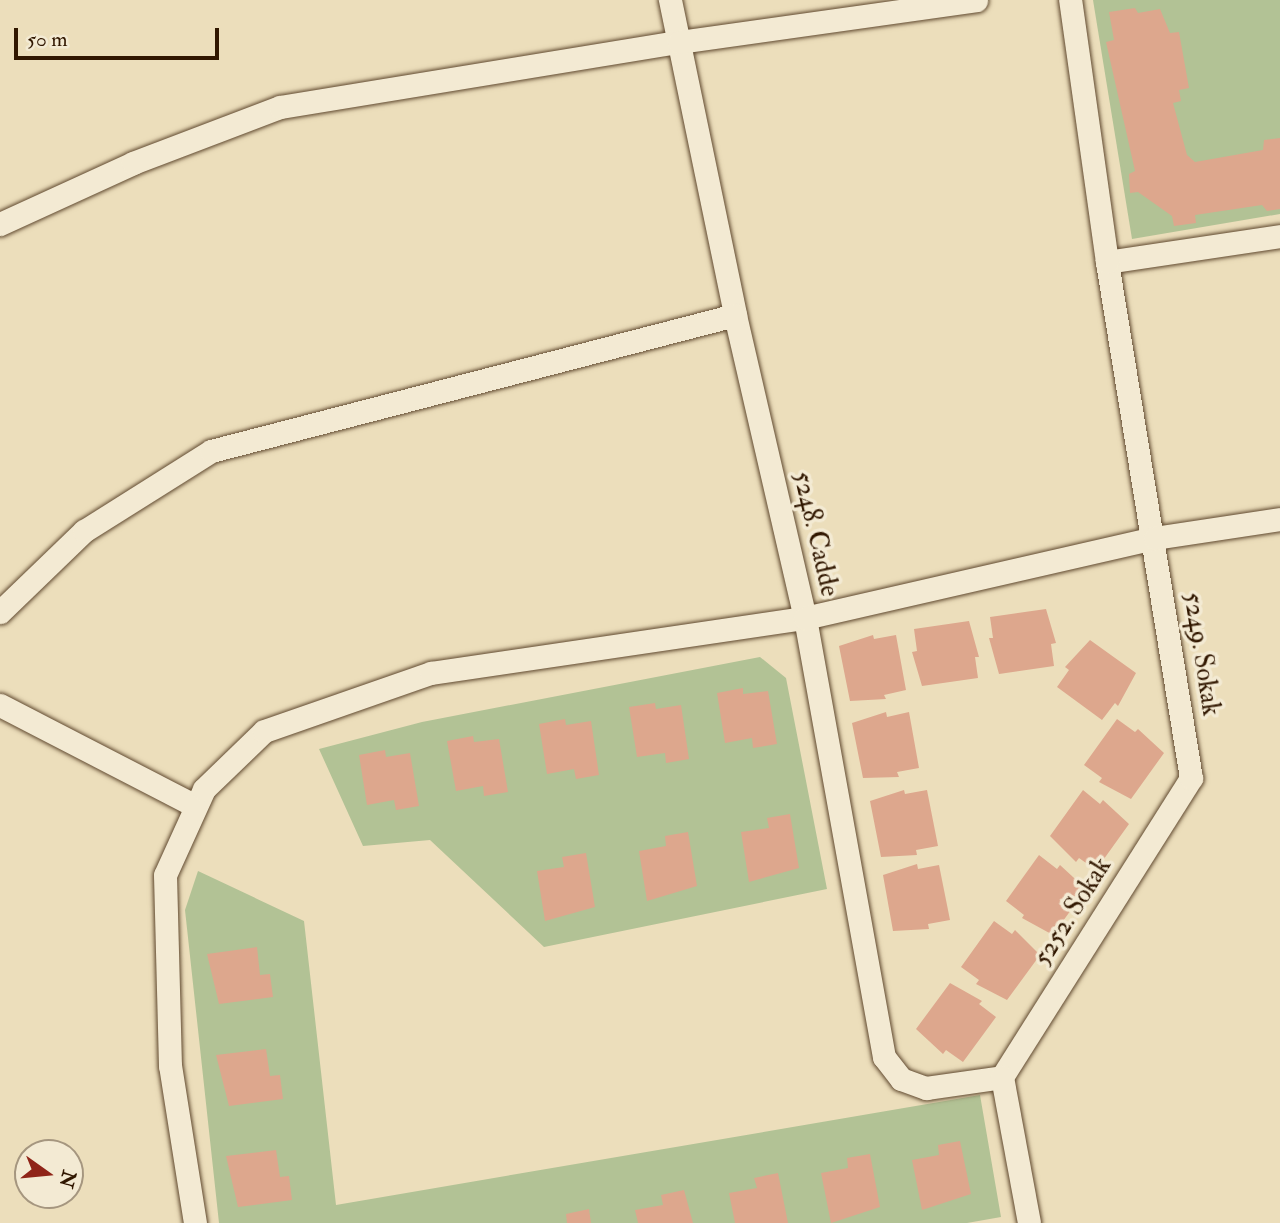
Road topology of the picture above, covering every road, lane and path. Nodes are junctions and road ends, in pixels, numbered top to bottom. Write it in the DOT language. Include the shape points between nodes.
graph roads {
  1 [pos="670,0"];
  2 [pos="976,0"];
  3 [pos="1070,0"];
  4 [pos="679,42"];
  5 [pos="0,224"];
  6 [pos="1280,236"];
  7 [pos="1107,262"];
  8 [pos="735,315"];
  9 [pos="1280,519"];
  10 [pos="1155,538"];
  11 [pos="0,612"];
  12 [pos="805,618"];
  13 [pos="0,705"];
  14 [pos="1191,778"];
  15 [pos="196,806"];
  16 [pos="1002,1077"];
  17 [pos="195,1223"];
  18 [pos="1029,1223"];
  1 -- 4 [label="street, 5248. Cadde"];
  2 -- 4 [label="street"];
  3 -- 7 [label="street, 5249. Sokak"];
  4 -- 5 [label="street" via="280,107 133,163"];
  4 -- 8 [label="street, 5248. Cadde"];
  6 -- 7 [label="street"];
  7 -- 10 [label="street, 5249. Sokak"];
  8 -- 11 [label="street" via="211,451 84,531"];
  8 -- 12 [label="street, 5248. Cadde"];
  9 -- 10 [label="street"];
  10 -- 12 [label="street"];
  10 -- 14 [label="street, 5249. Sokak"];
  12 -- 15 [label="street" via="431,673 264,732 204,789"];
  12 -- 16 [label="street, 5248. Cadde" via="884,1057 901,1079 926,1088"];
  13 -- 15 [label="street"];
  14 -- 16 [label="street, 5252. Sokak"];
  15 -- 17 [label="street" via="165,874 170,1066"];
  16 -- 18 [label="street"];
}
